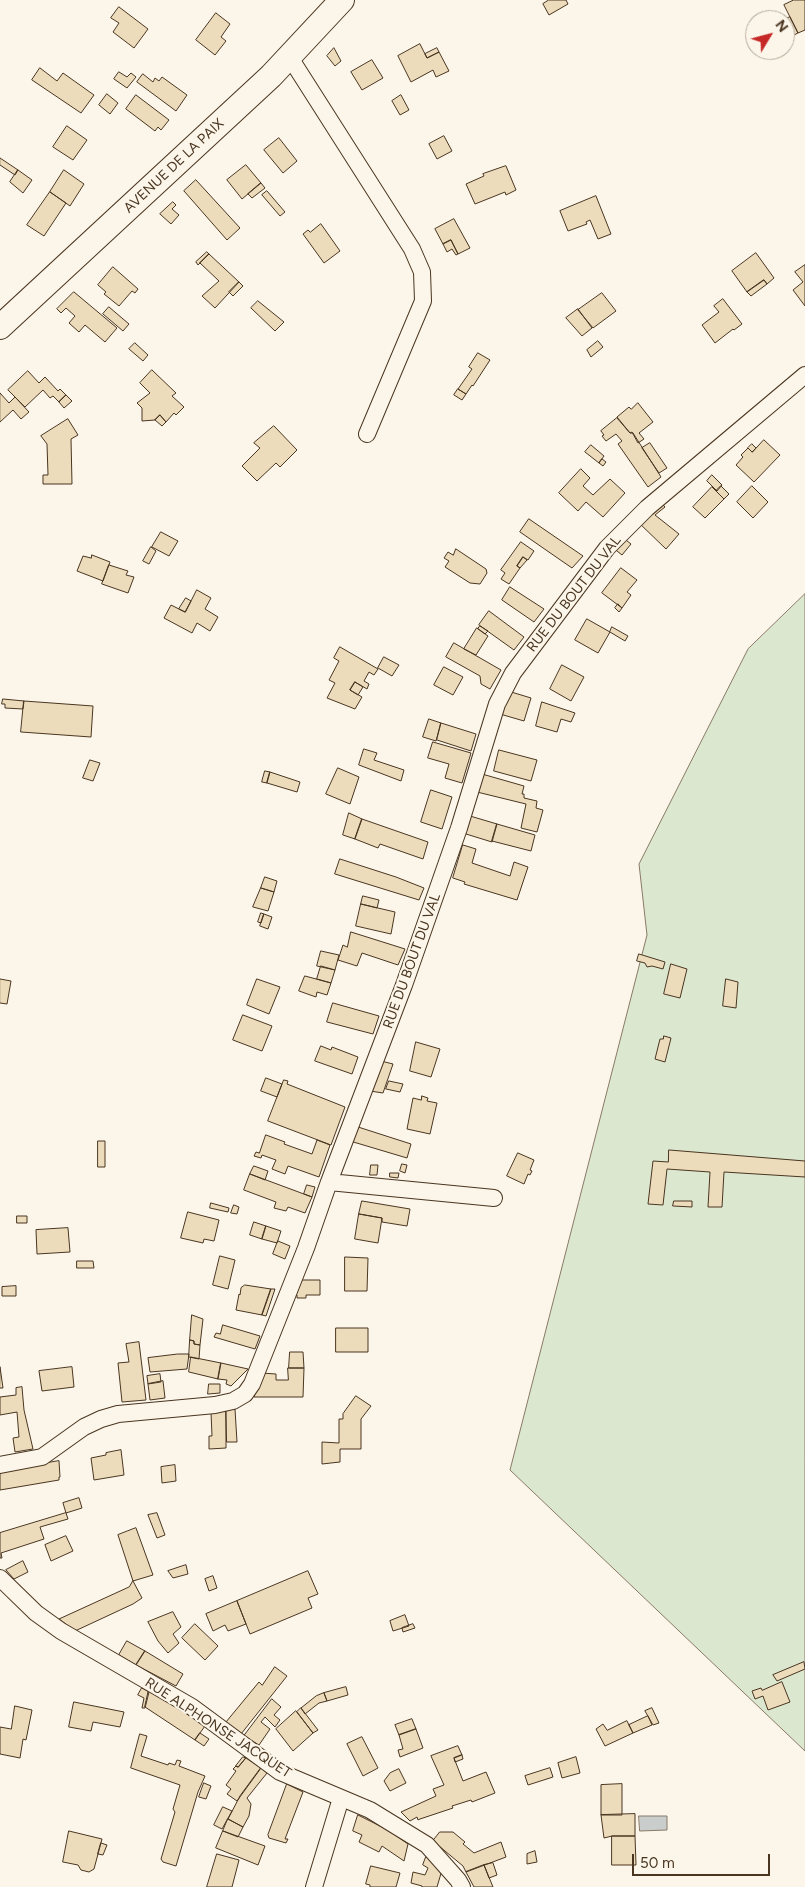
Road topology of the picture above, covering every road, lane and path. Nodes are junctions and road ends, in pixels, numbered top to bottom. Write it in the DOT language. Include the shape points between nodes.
graph roads {
  1 [pos="342,0"];
  2 [pos="289,56"];
  3 [pos="0,327"];
  4 [pos="805,375"];
  5 [pos="367,434"];
  6 [pos="329,1182"];
  7 [pos="494,1198"];
  8 [pos="0,1465"];
  9 [pos="0,1578"];
  10 [pos="341,1798"];
  11 [pos="314,1887"];
  12 [pos="462,1887"];
  1 -- 2 [label="main road, AVENUE DE LA PAIX"];
  2 -- 3 [label="main road, AVENUE DE LA PAIX" via="217,127"];
  2 -- 5 [label="street" via="412,249 422,272 423,301"];
  4 -- 6 [label="street, RUE DU BOUT DU VAL" via="647,508 607,548 513,673 498,704 404,985"];
  6 -- 7 [label="street"];
  6 -- 8 [label="street, RUE DU BOUT DU VAL" via="306,1248 252,1384 245,1394 233,1401 214,1405 118,1414 84,1427 42,1457"];
  9 -- 10 [label="street, RUE ALPHONSE JACQUET" via="36,1613 61,1631 192,1707 280,1772"];
  10 -- 11 [label="street"];
  10 -- 12 [label="street, RUE ALPHONSE JACQUET" via="370,1810 426,1845"];
}
